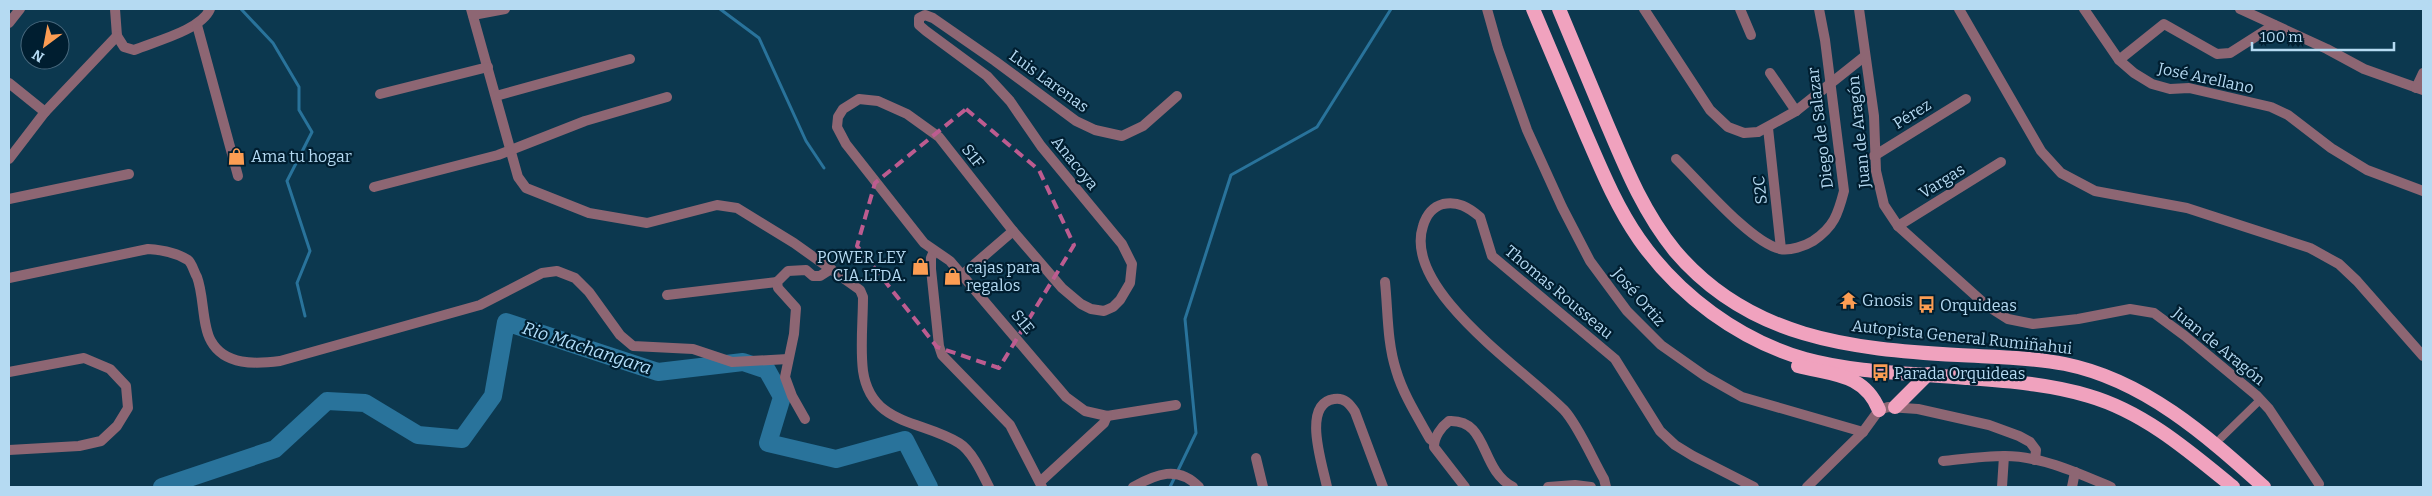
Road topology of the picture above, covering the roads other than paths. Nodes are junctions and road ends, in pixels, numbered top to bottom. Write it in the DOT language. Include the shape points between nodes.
graph roads {
  1 [pos="20,9"];
  2 [pos="114,9"];
  3 [pos="210,9"];
  4 [pos="505,9"];
  5 [pos="1487,9"];
  6 [pos="1533,9"];
  7 [pos="1558,9"];
  8 [pos="1644,9"];
  9 [pos="1740,9"];
  10 [pos="1819,9"];
  11 [pos="1859,9"];
  12 [pos="1959,9"];
  13 [pos="2084,9"];
  14 [pos="2240,9"];
  15 [pos="472,12"];
  16 [pos="9,22"];
  17 [pos="197,25"];
  18 [pos="2274,25"];
  19 [pos="926,31"];
  20 [pos="1751,35"];
  21 [pos="117,36"];
  22 [pos="1865,56"];
  23 [pos="630,59"];
  24 [pos="2119,60"];
  25 [pos="488,67"];
  26 [pos="1770,73"];
  27 [pos="2423,73"];
  28 [pos="9,82"];
  29 [pos="1829,85"];
  30 [pos="2419,89"];
  31 [pos="380,94"];
  32 [pos="496,96"];
  33 [pos="1176,96"];
  34 [pos="667,97"];
  35 [pos="1966,98"];
  36 [pos="46,112"];
  37 [pos="1796,112"];
  38 [pos="1768,128"];
  39 [pos="846,144"];
  40 [pos="510,150"];
  41 [pos="1874,156"];
  42 [pos="9,159"];
  43 [pos="1676,159"];
  44 [pos="2001,162"];
  45 [pos="129,174"];
  46 [pos="238,176"];
  47 [pos="374,187"];
  48 [pos="2423,191"];
  49 [pos="9,199"];
  50 [pos="1898,226"];
  51 [pos="1013,231"];
  52 [pos="1781,249"];
  53 [pos="934,251"];
  54 [pos="831,269"];
  55 [pos="962,275"];
  56 [pos="9,278"];
  57 [pos="777,282"];
  58 [pos="1385,282"];
  59 [pos="667,295"];
  60 [pos="1081,304"];
  61 [pos="1747,334"];
  62 [pos="2423,356"];
  63 [pos="788,359"];
  64 [pos="9,372"];
  65 [pos="1928,374"];
  66 [pos="2260,400"];
  67 [pos="1176,405"];
  68 [pos="1895,407"];
  69 [pos="1879,410"];
  70 [pos="1107,416"];
  71 [pos="805,419"];
  72 [pos="1862,432"];
  73 [pos="2221,438"];
  74 [pos="1434,442"];
  75 [pos="9,450"];
  76 [pos="2004,456"];
  77 [pos="1256,458"];
  78 [pos="2036,460"];
  79 [pos="1943,461"];
  80 [pos="2075,472"];
  81 [pos="2319,484"];
  82 [pos="1041,485"];
  83 [pos="989,487"];
  84 [pos="1133,487"];
  85 [pos="1199,487"];
  86 [pos="1263,487"];
  87 [pos="1327,487"];
  88 [pos="1384,487"];
  89 [pos="1465,487"];
  90 [pos="1512,487"];
  91 [pos="1553,487"];
  92 [pos="1591,487"];
  93 [pos="1606,487"];
  94 [pos="1754,487"];
  95 [pos="1807,487"];
  96 [pos="2002,487"];
  97 [pos="2072,487"];
  98 [pos="2111,487"];
  99 [pos="2232,487"];
  100 [pos="2264,487"];
  1 -- 16 [label="street"];
  2 -- 21 [label="street"];
  3 -- 17 [label="street"];
  4 -- 15 [label="street"];
  5 -- 72 [label="street, José Ortiz" via="1527,130 1562,207 1590,260 1627,311 1661,345 1704,376 1742,397"];
  6 -- 61 [label="highway" via="1615,202 1640,240 1667,274 1702,305"];
  7 -- 100 [label="highway, Autopista General Rumiñahui" via="1631,180 1649,214 1675,251 1695,272 1742,308 1780,327 1833,340 1928,353 2064,364 2092,372 2123,384 2166,408 2204,435"];
  8 -- 38 [label="street" via="1719,120 1744,133"];
  9 -- 20 [label="street"];
  10 -- 29 [label="street, Diego de Salazar"];
  11 -- 22 [label="street, Juan de Aragón"];
  12 -- 62 [label="street" via="2041,151 2062,173 2095,191 2187,208 2316,251 2357,281"];
  13 -- 24 [label="street, José Arellano"];
  14 -- 18 [label="street"];
  15 -- 25 [label="street"];
  17 -- 21 [label="street" via="134,50 124,47"];
  17 -- 46 [label="street"];
  18 -- 24 [label="street" via="2223,55 2164,24"];
  18 -- 30 [label="street" via="2327,48 2364,69"];
  19 -- 33 [label="street, Luis Larenas" via="919,25 918,18 925,15 995,61 1076,121 1095,130 1122,136 1143,126"];
  19 -- 60 [label="street, Anacoya" via="987,76 1122,244 1132,264 1130,283 1120,300 1113,308 1104,311"];
  21 -- 36 [label="street"];
  22 -- 29 [label="street"];
  22 -- 41 [label="street, Juan de Aragón" via="1874,116"];
  23 -- 32 [label="street"];
  24 -- 48 [label="street, José Arellano" via="2152,84 2170,89 2189,88 2270,107 2288,115 2331,148 2367,170"];
  25 -- 31 [label="street"];
  25 -- 32 [label="street"];
  26 -- 37 [label="street"];
  27 -- 30 [label="street"];
  28 -- 36 [label="street"];
  29 -- 37 [label="street"];
  29 -- 52 [label="street, Diego de Salazar" via="1844,191 1838,213 1827,232 1805,246"];
  32 -- 40 [label="street"];
  34 -- 40 [label="street" via="585,121"];
  35 -- 41 [label="street, Pérez"];
  36 -- 42 [label="street"];
  37 -- 38 [label="street"];
  38 -- 52 [label="street, S2C"];
  39 -- 51 [label="street, S1F" via="837,127 838,117 843,109 859,98 878,101 907,114 939,137"];
  39 -- 53 [label="street, S1E" via="924,243"];
  40 -- 47 [label="street"];
  40 -- 54 [label="street" via="518,177 526,188 590,213 647,223 717,205 737,208"];
  41 -- 50 [label="street, Juan de Aragón" via="1882,199"];
  43 -- 52 [label="street" via="1748,229"];
  44 -- 50 [label="street, Vargas"];
  45 -- 49 [label="street"];
  50 -- 66 [label="street, Juan de Aragón" via="2000,316 2033,324 2146,310 2185,336"];
  51 -- 55 [label="street"];
  51 -- 60 [label="street, S1F" via="1062,288"];
  53 -- 55 [label="street, S1E" via="950,261"];
  53 -- 82 [label="street" via="931,269 942,355 1010,425"];
  54 -- 57 [label="street" via="820,276 813,276 806,270 788,272"];
  54 -- 83 [label="street" via="854,285 863,298 864,371 868,387 878,404 892,415 961,444"];
  55 -- 70 [label="street, S1E" via="1066,397 1085,411"];
  56 -- 63 [label="street" via="148,249 170,251 190,261 201,287 210,340 237,362 256,364 280,361 480,305 542,273 557,271 574,278 589,292 620,335 633,346 692,349 732,362"];
  57 -- 59 [label="street"];
  57 -- 63 [label="street" via="778,288 796,308"];
  58 -- 74 [label="street" via="1390,346 1396,369 1404,393"];
  61 -- 65 [label="highway" via="1806,359 1839,366"];
  61 -- 69 [label="highway" via="1779,358 1857,382 1868,391"];
  63 -- 71 [label="street" via="787,385"];
  64 -- 75 [label="street" via="84,358 110,369 126,386 128,408 117,426 101,441 79,446"];
  65 -- 68 [label="highway"];
  65 -- 99 [label="highway" via="2012,381 2090,396 2152,425"];
  66 -- 73 [label="street"];
  66 -- 81 [label="street, Juan de Aragón"];
  67 -- 70 [label="street"];
  68 -- 69 [label="street"];
  68 -- 78 [label="street" via="1918,409 2008,431 2030,442 2036,450"];
  69 -- 72 [label="street"];
  70 -- 82 [label="street" via="1104,423"];
  72 -- 95 [label="street"];
  74 -- 89 [label="street"];
  74 -- 90 [label="street" via="1442,426 1449,421 1465,422 1480,439 1496,474"];
  76 -- 78 [label="street"];
  76 -- 79 [label="street"];
  76 -- 96 [label="street"];
  77 -- 86 [label="street"];
  78 -- 80 [label="street"];
  80 -- 97 [label="street"];
  80 -- 98 [label="street"];
  84 -- 85 [label="street" via="1166,472 1188,478"];
  87 -- 88 [label="street" via="1315,428 1316,416 1326,400 1337,398 1348,402 1355,412"];
  91 -- 92 [label="street"];
  93 -- 94 [label="street, Thomas Rousseau" via="1566,412 1498,355 1427,272 1420,251 1420,234 1431,211 1441,205 1460,203 1480,216 1492,256 1615,359 1660,431 1675,445"];
}
